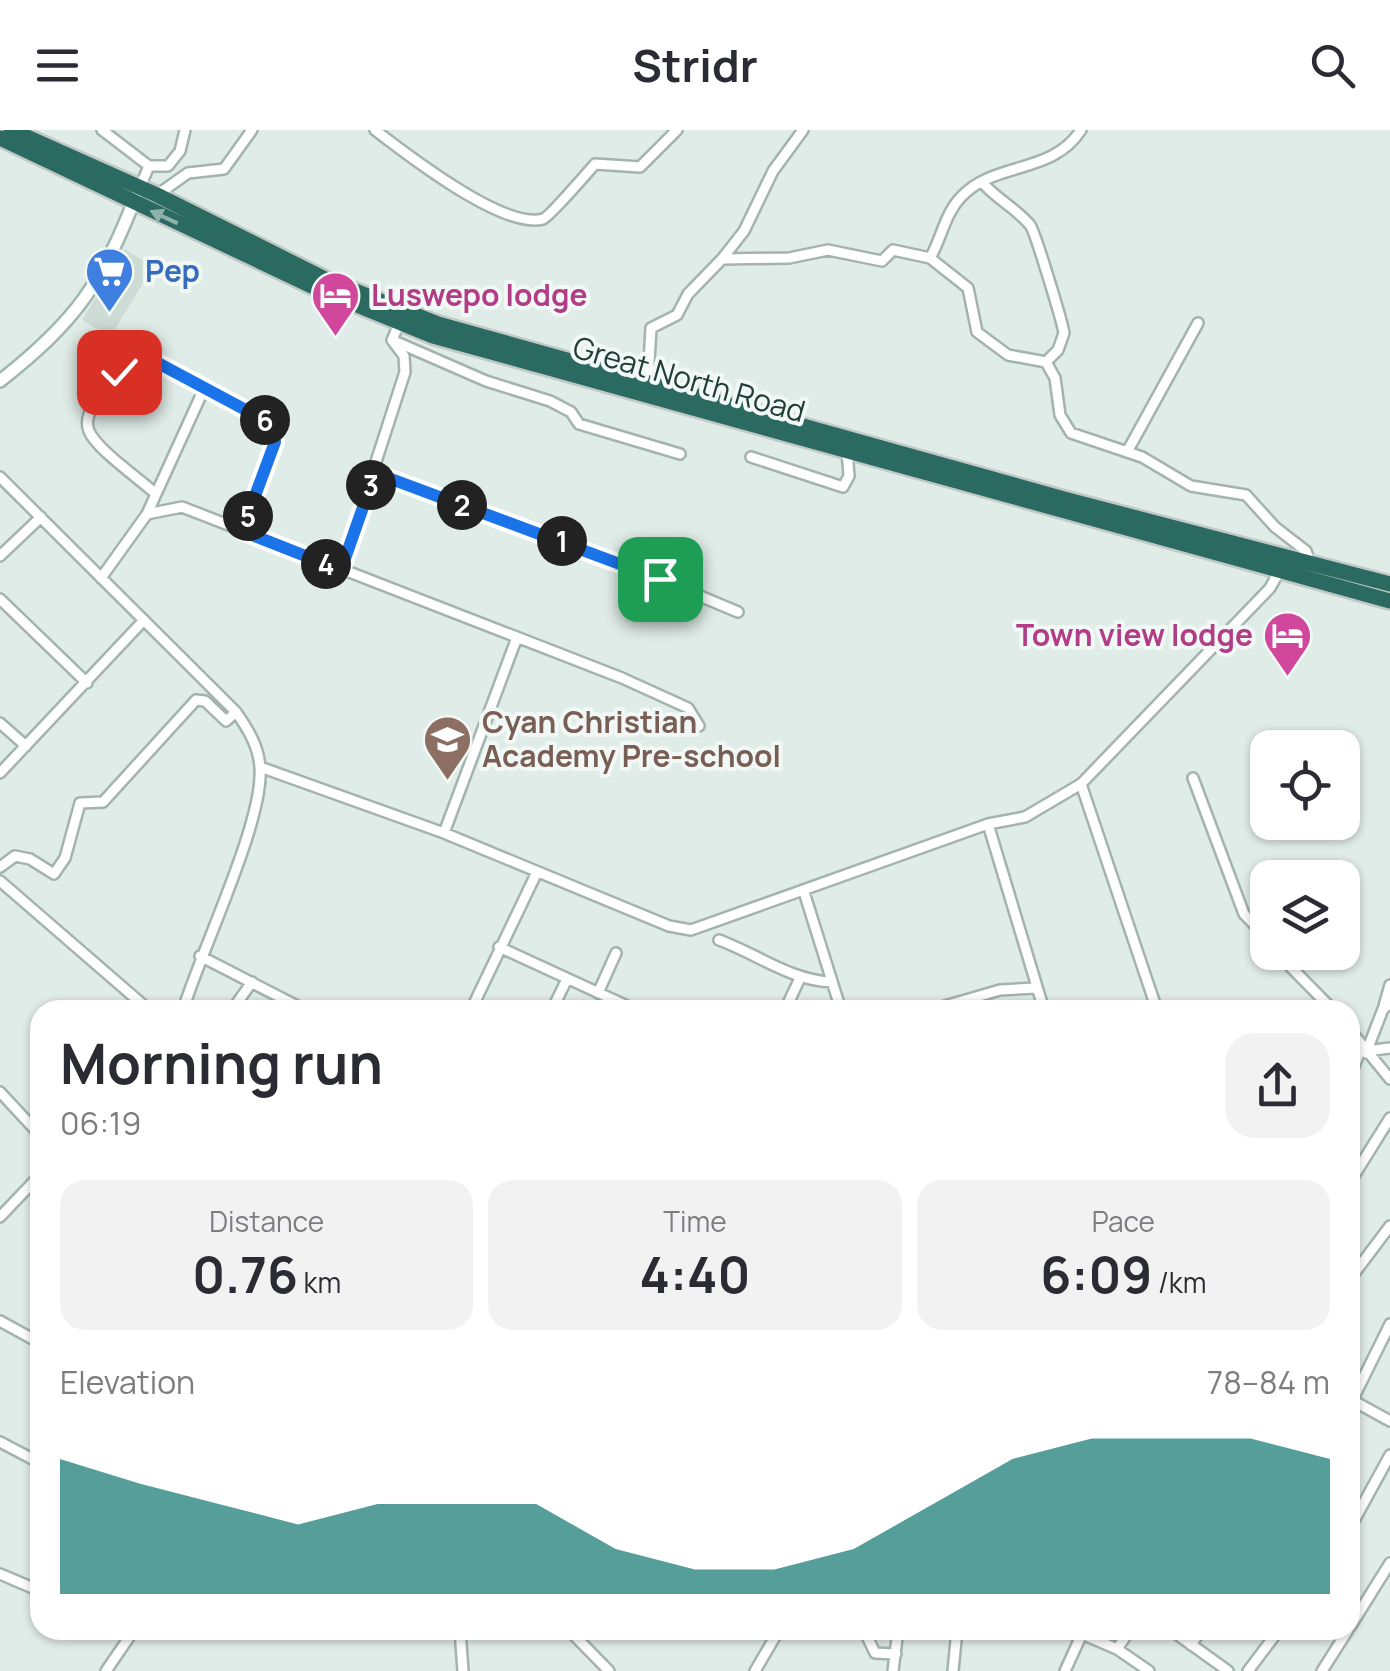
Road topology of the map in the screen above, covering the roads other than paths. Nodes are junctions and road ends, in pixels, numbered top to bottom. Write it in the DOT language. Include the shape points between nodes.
graph roads {
  1 [pos="11,130"];
  2 [pos="102,130"];
  3 [pos="185,130"];
  4 [pos="252,130"];
  5 [pos="375,130"];
  6 [pos="676,130"];
  7 [pos="803,130"];
  8 [pos="1080,130"];
  9 [pos="0,138"];
  10 [pos="149,166"];
  11 [pos="982,182"];
  12 [pos="137,195"];
  13 [pos="157,195"];
  14 [pos="930,258"];
  15 [pos="722,259"];
  16 [pos="400,322"];
  17 [pos="1198,323"];
  18 [pos="392,340"];
  19 [pos="1046,362"];
  20 [pos="0,380"];
  21 [pos="648,380"];
  22 [pos="203,391"];
  23 [pos="847,452"];
  24 [pos="1127,452"];
  25 [pos="680,454"];
  26 [pos="752,457"];
  27 [pos="375,473"];
  28 [pos="0,477"];
  29 [pos="156,494"];
  30 [pos="147,514"];
  31 [pos="41,517"];
  32 [pos="242,531"];
  33 [pos="0,556"];
  34 [pos="1309,560"];
  35 [pos="1282,564"];
  36 [pos="341,570"];
  37 [pos="101,578"];
  38 [pos="1390,584"];
  39 [pos="0,598"];
  40 [pos="1390,601"];
  41 [pos="738,612"];
  42 [pos="144,620"];
  43 [pos="516,640"];
  44 [pos="87,682"];
  45 [pos="236,712"];
  46 [pos="0,722"];
  47 [pos="699,726"];
  48 [pos="26,746"];
  49 [pos="260,766"];
  50 [pos="0,773"];
  51 [pos="1194,778"];
  52 [pos="1081,784"];
  53 [pos="988,824"];
  54 [pos="444,834"];
  55 [pos="0,867"];
  56 [pos="538,872"];
  57 [pos="0,881"];
  58 [pos="804,892"];
  59 [pos="1250,920"];
  60 [pos="719,940"];
  61 [pos="499,947"];
  62 [pos="616,953"];
  63 [pos="200,956"];
  64 [pos="1294,970"];
  65 [pos="800,978"];
  66 [pos="567,979"];
  67 [pos="252,982"];
  68 [pos="832,982"];
  69 [pos="1390,986"];
  70 [pos="1036,988"];
  71 [pos="598,993"];
  72 [pos="137,1000"];
  73 [pos="186,1000"];
  74 [pos="239,1000"];
  75 [pos="286,1000"];
  76 [pos="475,1000"];
  77 [pos="557,1000"];
  78 [pos="613,1000"];
  79 [pos="790,1000"];
  80 [pos="838,1000"];
  81 [pos="966,1000"];
  82 [pos="1040,1000"];
  83 [pos="1154,1000"];
  84 [pos="1323,1000"];
  85 [pos="1387,1006"];
  86 [pos="1390,1048"];
  87 [pos="1360,1049"];
  88 [pos="1360,1052"];
  89 [pos="1360,1054"];
  90 [pos="1390,1079"];
  91 [pos="2,1098"];
  92 [pos="1390,1118"];
  93 [pos="30,1125"];
  94 [pos="1360,1166"];
  95 [pos="30,1186"];
  96 [pos="0,1214"];
  97 [pos="1390,1226"];
  98 [pos="1360,1266"];
  99 [pos="0,1321"];
  100 [pos="1390,1324"];
  101 [pos="30,1338"];
  102 [pos="1360,1384"];
  103 [pos="1360,1406"];
  104 [pos="1390,1421"];
  105 [pos="0,1442"];
  106 [pos="1390,1455"];
  107 [pos="30,1458"];
  108 [pos="1360,1510"];
  109 [pos="1390,1563"];
  110 [pos="0,1574"];
  111 [pos="30,1587"];
  112 [pos="1360,1611"];
  113 [pos="124,1640"];
  114 [pos="461,1640"];
  115 [pos="579,1640"];
  116 [pos="772,1640"];
  117 [pos="869,1640"];
  118 [pos="897,1640"];
  119 [pos="956,1640"];
  120 [pos="1075,1640"];
  121 [pos="1096,1640"];
  122 [pos="1123,1640"];
  123 [pos="1184,1640"];
  124 [pos="1194,1640"];
  125 [pos="1271,1640"];
  126 [pos="1341,1640"];
  127 [pos="1191,1645"];
  128 [pos="1117,1648"];
  129 [pos="896,1654"];
  130 [pos="1143,1669"];
  131 [pos="106,1671"];
  132 [pos="463,1671"];
  133 [pos="608,1671"];
  134 [pos="755,1671"];
  135 [pos="893,1671"];
  136 [pos="952,1671"];
  137 [pos="1065,1671"];
  138 [pos="1228,1671"];
  139 [pos="1248,1671"];
  140 [pos="1322,1671"];
  1 -- 12 [label="highway, Great North Road"];
  2 -- 10 [label="street"];
  3 -- 10 [label="street" via="175,160"];
  4 -- 13 [label="street" via="224,169 188,173"];
  5 -- 6 [label="street" via="474,198 534,220 550,216 595,164 640,167"];
  7 -- 15 [label="street"];
  8 -- 11 [label="street" via="1051,158"];
  9 -- 12 [label="highway, Great North Road"];
  10 -- 12 [label="street"];
  11 -- 14 [label="street" via="960,197"];
  11 -- 19 [label="street" via="1030,225 1039,245 1064,334"];
  12 -- 13 [label="highway, Great North Road"];
  16 -- 12 [label="highway, Great North Road, one-way" via="318,290"];
  12 -- 20 [label="main road" via="109,264 79,309"];
  13 -- 21 [label="highway, Great North Road" via="405,312 540,355"];
  14 -- 15 [label="street" via="893,250 882,261 828,250"];
  14 -- 19 [label="street" via="968,288 977,332 1008,355"];
  15 -- 21 [label="street" via="677,315 651,328"];
  16 -- 18 [label="street"];
  16 -- 23 [label="highway, Great North Road" via="494,355"];
  17 -- 24 [label="street"];
  18 -- 25 [label="street" via="550,402 579,424"];
  18 -- 27 [label="street" via="404,356 404,372"];
  19 -- 24 [label="street" via="1071,433"];
  21 -- 35 [label="highway, Great North Road"];
  22 -- 29 [label="street"];
  22 -- 29 [label="street" via="141,360 124,365 90,410 90,434"];
  22 -- 32 [label="street" via="255,413 275,433"];
  23 -- 26 [label="street" via="843,487"];
  23 -- 35 [label="highway, Great North Road"];
  24 -- 34 [label="street" via="1191,486 1246,495"];
  27 -- 36 [label="street"];
  27 -- 41 [label="street"];
  28 -- 31 [label="street"];
  29 -- 30 [label="street"];
  30 -- 32 [label="street" via="182,507"];
  30 -- 37 [label="street"];
  31 -- 33 [label="street"];
  31 -- 37 [label="street"];
  32 -- 36 [label="street"];
  34 -- 35 [label="highway, Great North Road"];
  34 -- 38 [label="highway, Great North Road"];
  35 -- 40 [label="highway, Great North Road"];
  35 -- 52 [label="street" via="1270,588"];
  36 -- 43 [label="street"];
  37 -- 42 [label="street"];
  39 -- 44 [label="street"];
  42 -- 44 [label="street"];
  42 -- 45 [label="street"];
  43 -- 47 [label="street" via="683,706"];
  43 -- 54 [label="street"];
  44 -- 48 [label="street"];
  45 -- 49 [label="street"];
  45 -- 55 [label="street" via="226,722 196,700 103,802 80,804 54,874 15,856"];
  46 -- 48 [label="street"];
  48 -- 50 [label="street"];
  49 -- 54 [label="street"];
  49 -- 63 [label="street" via="256,808"];
  51 -- 59 [label="street"];
  52 -- 53 [label="street" via="1025,817"];
  52 -- 83 [label="street"];
  53 -- 58 [label="street"];
  53 -- 70 [label="street"];
  54 -- 56 [label="street"];
  56 -- 58 [label="street" via="691,930"];
  56 -- 61 [label="street"];
  57 -- 72 [label="street"];
  58 -- 68 [label="street"];
  60 -- 65 [label="street"];
  61 -- 66 [label="street"];
  61 -- 76 [label="street"];
  62 -- 71 [label="street"];
  63 -- 67 [label="street"];
  63 -- 73 [label="street"];
  64 -- 84 [label="street"];
  65 -- 68 [label="street"];
  65 -- 79 [label="street"];
  66 -- 71 [label="street"];
  66 -- 77 [label="street"];
  67 -- 74 [label="street"];
  67 -- 75 [label="street"];
  68 -- 80 [label="street"];
  69 -- 85 [label="street"];
  70 -- 81 [label="street"];
  70 -- 82 [label="street"];
  71 -- 78 [label="street"];
  85 -- 87 [label="street"];
  86 -- 88 [label="street"];
  89 -- 90 [label="street"];
  91 -- 93 [label="street"];
  92 -- 94 [label="street"];
  95 -- 96 [label="street"];
  97 -- 98 [label="street"];
  99 -- 101 [label="street"];
  100 -- 102 [label="street"];
  103 -- 104 [label="street"];
  105 -- 107 [label="street"];
  106 -- 108 [label="street"];
  109 -- 112 [label="street"];
  110 -- 111 [label="street"];
  113 -- 131 [label="street"];
  114 -- 132 [label="street"];
  115 -- 133 [label="street"];
  116 -- 134 [label="street"];
  117 -- 129 [label="street" via="876,1653"];
  118 -- 129 [label="street"];
  119 -- 136 [label="street"];
  120 -- 137 [label="street"];
  121 -- 128 [label="street"];
  122 -- 128 [label="street"];
  123 -- 127 [label="street"];
  124 -- 127 [label="street"];
  125 -- 139 [label="street"];
  126 -- 140 [label="street"];
  127 -- 138 [label="street"];
  128 -- 130 [label="street"];
  129 -- 135 [label="street"];
}
